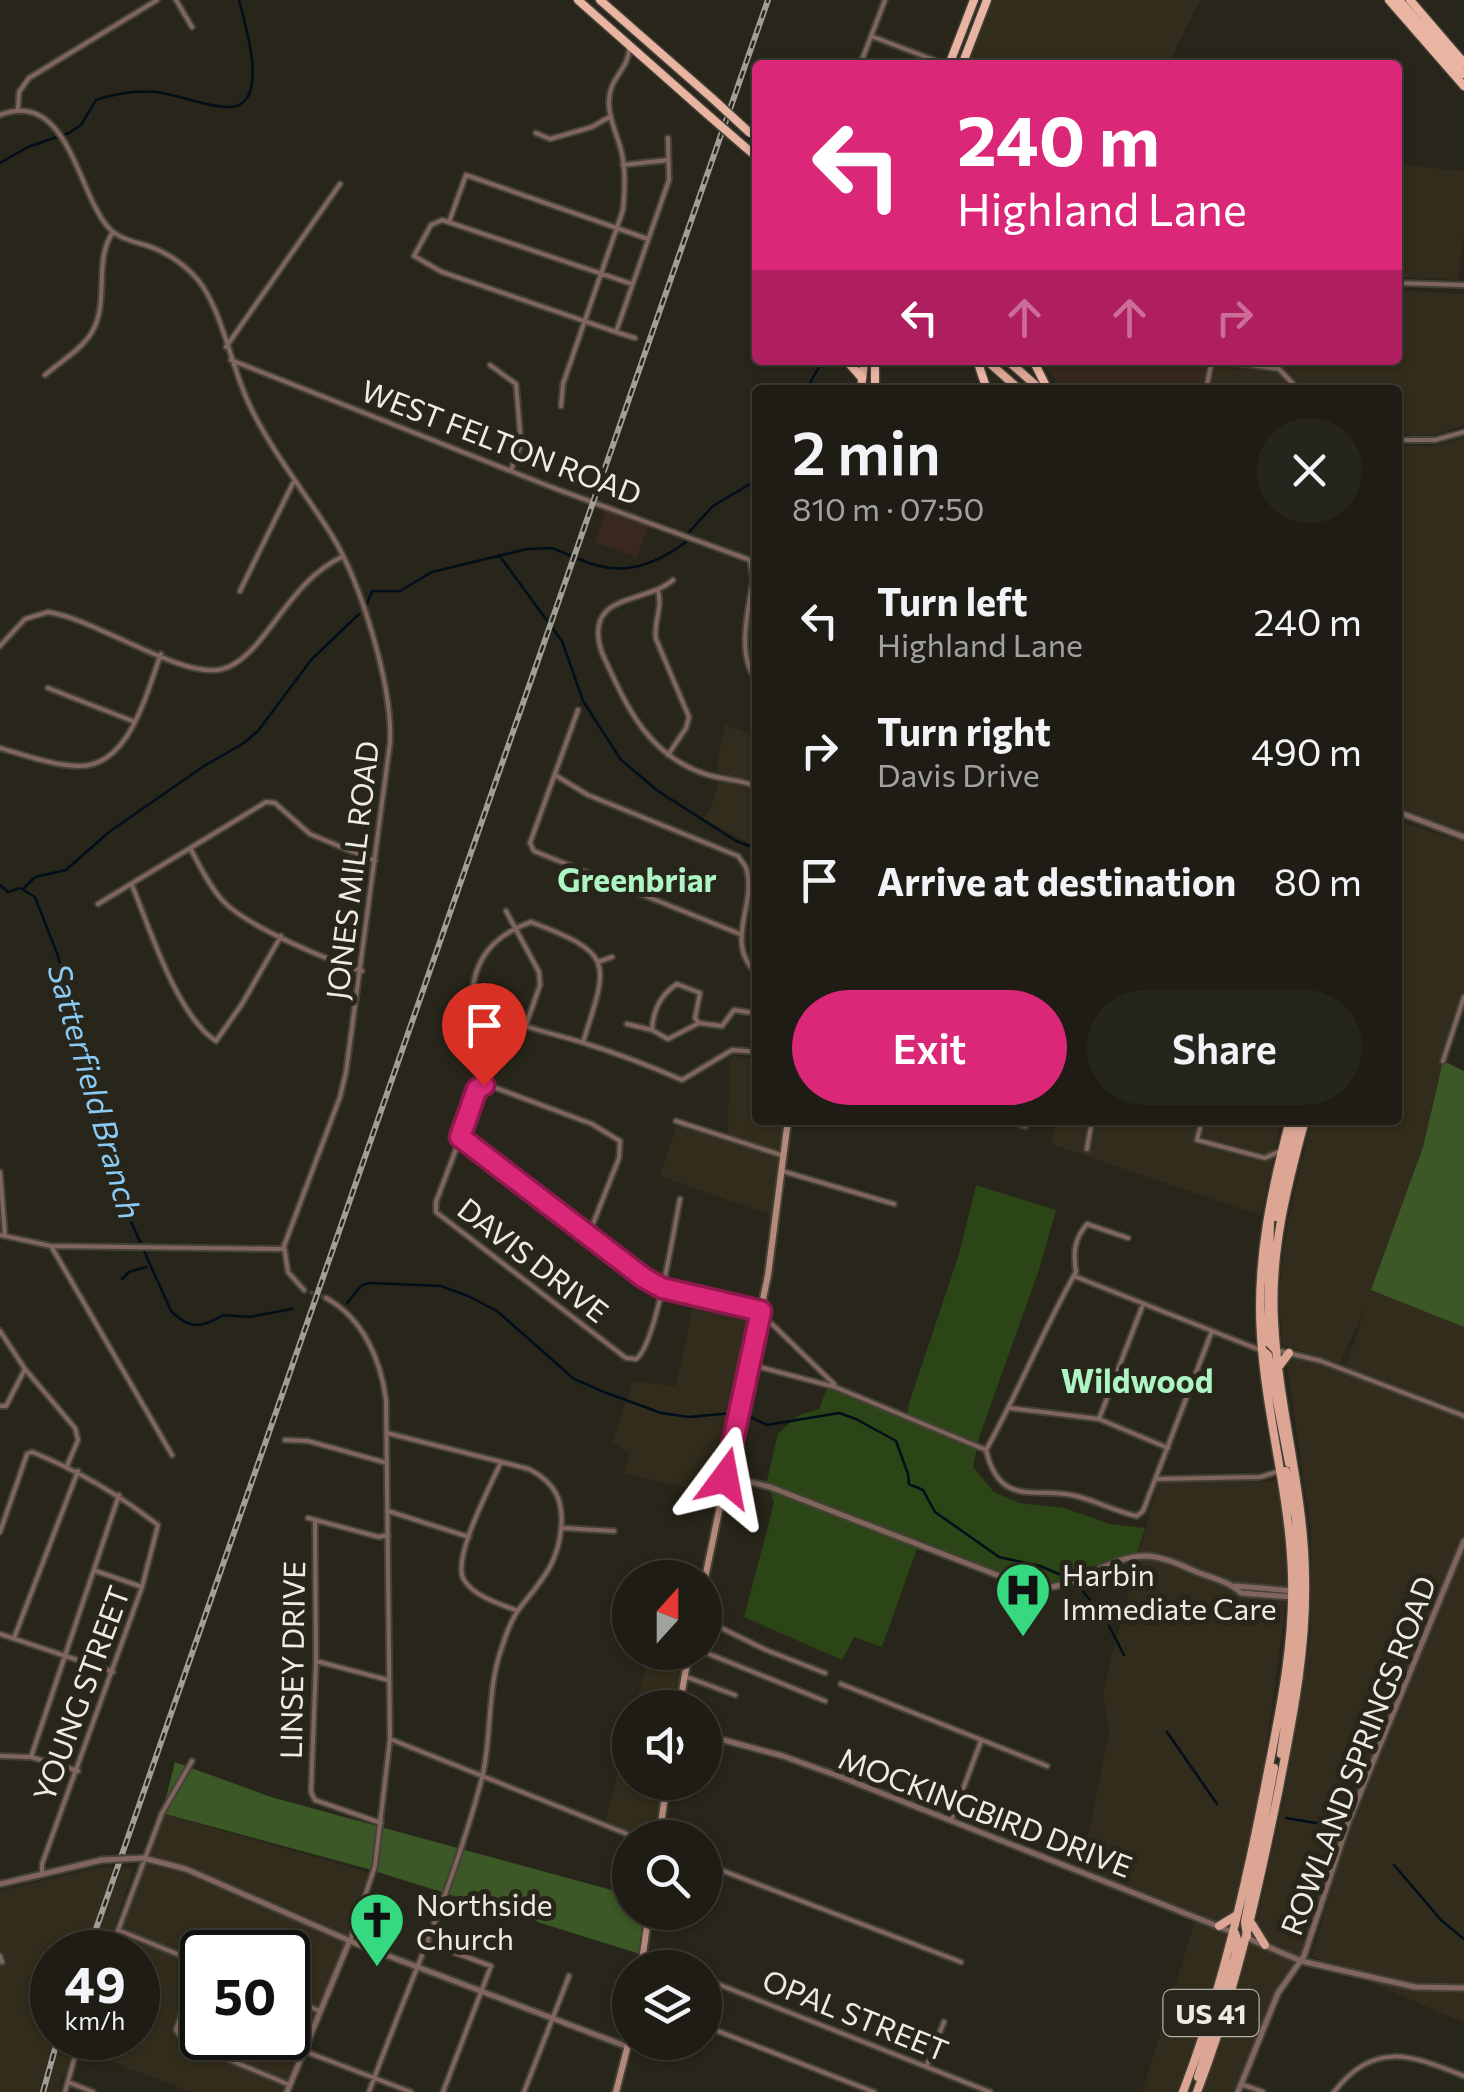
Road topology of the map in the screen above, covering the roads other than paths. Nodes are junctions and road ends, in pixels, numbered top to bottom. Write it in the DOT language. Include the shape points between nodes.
graph roads {
  1 [pos="157,0"];
  2 [pos="176,0"];
  3 [pos="578,0"];
  4 [pos="600,0"];
  5 [pos="885,0"];
  6 [pos="974,0"];
  7 [pos="988,0"];
  8 [pos="1389,0"];
  9 [pos="1399,0"];
  10 [pos="1410,0"];
  11 [pos="1423,25"];
  12 [pos="192,26"];
  13 [pos="871,36"];
  14 [pos="628,44"];
  15 [pos="862,60"];
  16 [pos="934,60"];
  17 [pos="951,60"];
  18 [pos="964,60"];
  19 [pos="648,61"];
  20 [pos="1464,63"];
  21 [pos="624,66"];
  22 [pos="1464,74"];
  23 [pos="1464,86"];
  24 [pos="18,109"];
  25 [pos="0,115"];
  26 [pos="611,116"];
  27 [pos="536,133"];
  28 [pos="752,134"];
  29 [pos="668,138"];
  30 [pos="752,153"];
  31 [pos="670,160"];
  32 [pos="623,165"];
  33 [pos="340,184"];
  34 [pos="450,222"];
  35 [pos="616,228"];
  36 [pos="113,232"];
  37 [pos="648,239"];
  38 [pos="600,274"];
  39 [pos="1402,283"];
  40 [pos="632,284"];
  41 [pos="1464,286"];
  42 [pos="584,321"];
  43 [pos="616,332"];
  44 [pos="635,338"];
  45 [pos="226,347"];
  46 [pos="231,360"];
  47 [pos="490,365"];
  48 [pos="850,365"];
  49 [pos="863,365"];
  50 [pos="992,365"];
  51 [pos="1012,365"];
  52 [pos="1250,365"];
  53 [pos="45,375"];
  54 [pos="862,378"];
  55 [pos="861,385"];
  56 [pos="1014,385"];
  57 [pos="1038,385"];
  58 [pos="1294,385"];
  59 [pos="561,406"];
  60 [pos="1464,432"];
  61 [pos="1402,440"];
  62 [pos="511,470"];
  63 [pos="294,481"];
  64 [pos="342,557"];
  65 [pos="750,560"];
  66 [pos="752,565"];
  67 [pos="673,580"];
  68 [pos="240,591"];
  69 [pos="658,592"];
  70 [pos="752,604"];
  71 [pos="0,646"];
  72 [pos="162,654"];
  73 [pos="752,676"];
  74 [pos="48,688"];
  75 [pos="578,710"];
  76 [pos="135,722"];
  77 [pos="0,748"];
  78 [pos="668,755"];
  79 [pos="555,775"];
  80 [pos="752,785"];
  81 [pos="1402,814"];
  82 [pos="1464,838"];
  83 [pos="190,848"];
  84 [pos="376,861"];
  85 [pos="132,885"];
  86 [pos="98,904"];
  87 [pos="506,911"];
  88 [pos="516,928"];
  89 [pos="740,934"];
  90 [pos="281,936"];
  91 [pos="612,957"];
  92 [pos="598,962"];
  93 [pos="752,968"];
  94 [pos="362,972"];
  95 [pos="1464,997"];
  96 [pos="752,1014"];
  97 [pos="699,1023"];
  98 [pos="627,1024"];
  99 [pos="525,1026"];
  100 [pos="1455,1026"];
  101 [pos="1464,1029"];
  102 [pos="652,1030"];
  103 [pos="583,1042"];
  104 [pos="752,1052"];
  105 [pos="1443,1062"];
  106 [pos="676,1121"];
  107 [pos="787,1125"];
  108 [pos="1091,1125"];
  109 [pos="1201,1125"];
  110 [pos="1294,1125"];
  111 [pos="1296,1125"];
  112 [pos="460,1137"];
  113 [pos="1283,1148"];
  114 [pos="1086,1149"];
  115 [pos="784,1156"];
  116 [pos="1266,1158"];
  117 [pos="782,1171"];
  118 [pos="0,1172"];
  119 [pos="1276,1176"];
  120 [pos="680,1199"];
  121 [pos="894,1204"];
  122 [pos="1269,1208"];
  123 [pos="589,1234"];
  124 [pos="2,1235"];
  125 [pos="1128,1238"];
  126 [pos="51,1246"];
  127 [pos="283,1249"];
  128 [pos="1074,1276"];
  129 [pos="662,1288"];
  130 [pos="304,1290"];
  131 [pos="326,1298"];
  132 [pos="1143,1305"];
  133 [pos="760,1315"];
  134 [pos="1212,1331"];
  135 [pos="0,1332"];
  136 [pos="1262,1350"];
  137 [pos="1276,1350"];
  138 [pos="1290,1352"];
  139 [pos="750,1365"];
  140 [pos="25,1369"];
  141 [pos="1278,1369"];
  142 [pos="835,1387"];
  143 [pos="0,1406"];
  144 [pos="1010,1408"];
  145 [pos="1464,1416"];
  146 [pos="1100,1419"];
  147 [pos="386,1433"];
  148 [pos="284,1440"];
  149 [pos="1168,1448"];
  150 [pos="986,1450"];
  151 [pos="1278,1453"];
  152 [pos="172,1456"];
  153 [pos="730,1457"];
  154 [pos="501,1462"];
  155 [pos="387,1463"];
  156 [pos="67,1466"];
  157 [pos="78,1471"];
  158 [pos="1282,1471"];
  159 [pos="726,1476"];
  160 [pos="1156,1479"];
  161 [pos="1297,1480"];
  162 [pos="746,1481"];
  163 [pos="120,1494"];
  164 [pos="721,1497"];
  165 [pos="388,1511"];
  166 [pos="308,1518"];
  167 [pos="315,1520"];
  168 [pos="562,1528"];
  169 [pos="614,1531"];
  170 [pos="0,1532"];
  171 [pos="388,1535"];
  172 [pos="469,1536"];
  173 [pos="1464,1541"];
  174 [pos="708,1560"];
  175 [pos="96,1571"];
  176 [pos="142,1587"];
  177 [pos="1298,1595"];
  178 [pos="518,1610"];
  179 [pos="722,1628"];
  180 [pos="0,1634"];
  181 [pos="14,1638"];
  182 [pos="65,1656"];
  183 [pos="722,1659"];
  184 [pos="316,1660"];
  185 [pos="685,1670"];
  186 [pos="113,1672"];
  187 [pos="825,1673"];
  188 [pos="684,1676"];
  189 [pos="388,1680"];
  190 [pos="841,1684"];
  191 [pos="681,1690"];
  192 [pos="735,1695"];
  193 [pos="826,1700"];
  194 [pos="390,1739"];
  195 [pos="722,1740"];
  196 [pos="981,1740"];
  197 [pos="1274,1744"];
  198 [pos="0,1756"];
  199 [pos="31,1756"];
  200 [pos="192,1761"];
  201 [pos="1047,1766"];
  202 [pos="78,1771"];
  203 [pos="482,1776"];
  204 [pos="950,1820"];
  205 [pos="381,1823"];
  206 [pos="612,1828"];
  207 [pos="144,1858"];
  208 [pos="722,1871"];
  209 [pos="42,1874"];
  210 [pos="0,1884"];
  211 [pos="1240,1911"];
  212 [pos="1252,1920"];
  213 [pos="1219,1926"];
  214 [pos="118,1930"];
  215 [pos="1235,1933"];
  216 [pos="1248,1938"];
  217 [pos="350,1941"];
  218 [pos="426,1942"];
  219 [pos="1265,1945"];
  220 [pos="1241,1961"];
  221 [pos="1301,1961"];
  222 [pos="961,1962"];
  223 [pos="417,1968"];
  224 [pos="569,1976"];
  225 [pos="722,1985"];
  226 [pos="1464,1988"];
  227 [pos="481,1992"];
  228 [pos="310,2007"];
  229 [pos="320,2011"];
  230 [pos="552,2020"];
  231 [pos="944,2022"];
  232 [pos="722,2033"];
  233 [pos="310,2036"];
  234 [pos="612,2041"];
  235 [pos="310,2053"];
  236 [pos="74,2060"];
  237 [pos="226,2060"];
  238 [pos="300,2060"];
  239 [pos="625,2060"];
  240 [pos="927,2065"];
  241 [pos="1464,2076"];
  242 [pos="374,2078"];
  243 [pos="68,2082"];
  244 [pos="1241,2084"];
  245 [pos="288,2088"];
  246 [pos="65,2092"];
  247 [pos="93,2092"];
  248 [pos="368,2092"];
  249 [pos="411,2092"];
  250 [pos="443,2092"];
  251 [pos="524,2092"];
  252 [pos="616,2092"];
  253 [pos="874,2092"];
  254 [pos="990,2092"];
  255 [pos="1183,2092"];
  256 [pos="1196,2092"];
  257 [pos="1238,2092"];
  258 [pos="1263,2092"];
  259 [pos="1334,2092"];
  1 -- 24 [label="street" via="30,78 19,92"];
  2 -- 12 [label="street"];
  3 -- 14 [label="highway"];
  4 -- 28 [label="highway, bridge"];
  5 -- 13 [label="street"];
  6 -- 17 [label="highway"];
  7 -- 18 [label="highway"];
  8 -- 11 [label="highway"];
  9 -- 11 [label="highway"];
  10 -- 11 [label="highway"];
  11 -- 20 [label="highway"];
  11 -- 22 [label="highway"];
  11 -- 23 [label="highway"];
  13 -- 15 [label="street"];
  13 -- 16 [label="street"];
  14 -- 19 [label="highway"];
  14 -- 21 [label="street"];
  19 -- 21 [label="street"];
  19 -- 30 [label="highway, bridge"];
  21 -- 26 [label="street" via="610,90"];
  24 -- 25 [label="street"];
  24 -- 36 [label="street" via="51,126"];
  26 -- 27 [label="street" via="550,139"];
  26 -- 32 [label="street"];
  29 -- 31 [label="street"];
  31 -- 32 [label="street"];
  31 -- 37 [label="street"];
  32 -- 35 [label="street" via="626,190"];
  33 -- 45 [label="street"];
  34 -- 35 [label="street" via="466,175"];
  34 -- 38 [label="street"];
  34 -- 42 [label="street" via="433,222 414,256"];
  35 -- 37 [label="street"];
  35 -- 38 [label="street"];
  36 -- 45 [label="street, JONES MILL ROAD" via="166,254 195,277"];
  36 -- 53 [label="street" via="105,244 101,309 92,332"];
  37 -- 40 [label="street"];
  38 -- 40 [label="street"];
  38 -- 42 [label="street"];
  39 -- 41 [label="street"];
  40 -- 43 [label="street"];
  42 -- 43 [label="street"];
  42 -- 59 [label="street"];
  43 -- 44 [label="street"];
  45 -- 46 [label="street, JONES MILL ROAD"];
  46 -- 62 [label="street, WEST FELTON ROAD"];
  46 -- 63 [label="street, JONES MILL ROAD"];
  47 -- 62 [label="street" via="516,384 521,444"];
  48 -- 54 [label="highway"];
  49 -- 54 [label="main road"];
  50 -- 56 [label="main road"];
  51 -- 57 [label="main road"];
  52 -- 58 [label="street" via="1279,369"];
  54 -- 55 [label="main road"];
  60 -- 61 [label="street" via="1442,440"];
  62 -- 65 [label="street, WEST FELTON ROAD"];
  63 -- 64 [label="street, JONES MILL ROAD"];
  63 -- 68 [label="street"];
  64 -- 72 [label="street" via="315,575 237,662 200,670"];
  64 -- 84 [label="street, JONES MILL ROAD" via="374,644 390,714"];
  65 -- 66 [label="street"];
  67 -- 69 [label="street"];
  69 -- 78 [label="street" via="656,639 689,717"];
  69 -- 78 [label="street" via="610,607 599,624 598,643 633,718"];
  70 -- 73 [label="street" via="745,653"];
  71 -- 72 [label="street" via="25,620 48,612"];
  72 -- 76 [label="street"];
  74 -- 76 [label="street"];
  75 -- 79 [label="street"];
  76 -- 77 [label="street" via="114,751 90,766"];
  78 -- 80 [label="street"];
  79 -- 89 [label="street" via="738,856 747,870"];
  79 -- 89 [label="street" via="530,843 534,851"];
  81 -- 82 [label="street"];
  83 -- 84 [label="street" via="272,802 310,834"];
  83 -- 85 [label="street"];
  83 -- 90 [label="street" via="222,900"];
  84 -- 94 [label="street, JONES MILL ROAD"];
  85 -- 86 [label="street"];
  85 -- 90 [label="street" via="187,1012 216,1041"];
  87 -- 88 [label="street"];
  88 -- 92 [label="street" via="532,922 576,939"];
  88 -- 99 [label="street" via="540,985"];
  88 -- 99 [label="street" via="483,955 472,997"];
  89 -- 93 [label="street"];
  90 -- 94 [label="street"];
  91 -- 92 [label="street"];
  92 -- 103 [label="street" via="601,980"];
  94 -- 127 [label="street, JONES MILL ROAD" via="344,1084"];
  95 -- 100 [label="street"];
  96 -- 97 [label="street" via="734,1010 722,1026"];
  97 -- 102 [label="street" via="668,1039"];
  97 -- 102 [label="street" via="700,993 677,984 658,1004"];
  98 -- 102 [label="street"];
  99 -- 103 [label="street"];
  100 -- 101 [label="street"];
  100 -- 105 [label="street"];
  103 -- 104 [label="street" via="682,1080 732,1050"];
  106 -- 115 [label="street"];
  107 -- 115 [label="main road"];
  108 -- 114 [label="street"];
  109 -- 116 [label="street" via="1197,1140"];
  110 -- 113 [label="main road, US 41"];
  111 -- 137 [label="main road, US 41" via="1276,1222"];
  112 -- 123 [label="street"];
  112 -- 123 [label="street, DAVIS DRIVE" via="477,1089 488,1085 617,1138 622,1150"];
  112 -- 129 [label="street, DAVIS DRIVE" via="436,1202 439,1216 626,1358 645,1352"];
  113 -- 116 [label="street"];
  113 -- 119 [label="main road, US 41"];
  115 -- 117 [label="main road"];
  116 -- 119 [label="street"];
  117 -- 121 [label="street"];
  117 -- 133 [label="main road"];
  118 -- 124 [label="street"];
  119 -- 122 [label="main road, US 41"];
  120 -- 129 [label="street, DAVIS DRIVE"];
  122 -- 136 [label="main road, US 41" via="1260,1281"];
  122 -- 137 [label="main road" via="1269,1343"];
  123 -- 129 [label="street"];
  124 -- 126 [label="street"];
  125 -- 128 [label="street" via="1087,1224 1074,1247"];
  126 -- 127 [label="street"];
  126 -- 152 [label="street"];
  127 -- 130 [label="street" via="288,1272"];
  128 -- 132 [label="street"];
  128 -- 144 [label="street"];
  129 -- 133 [label="street"];
  131 -- 147 [label="street" via="378,1358"];
  132 -- 134 [label="street"];
  132 -- 146 [label="street"];
  133 -- 139 [label="main road"];
  133 -- 142 [label="street"];
  134 -- 136 [label="street"];
  134 -- 149 [label="street"];
  135 -- 140 [label="street"];
  136 -- 151 [label="main road, US 41"];
  136 -- 161 [label="main road"];
  137 -- 138 [label="street"];
  137 -- 141 [label="main road, US 41"];
  138 -- 141 [label="main road"];
  138 -- 145 [label="street"];
  139 -- 142 [label="street"];
  139 -- 153 [label="main road"];
  140 -- 143 [label="street"];
  140 -- 156 [label="street" via="75,1428 78,1440"];
  141 -- 161 [label="main road, US 41"];
  142 -- 150 [label="street"];
  144 -- 146 [label="street"];
  144 -- 150 [label="street"];
  146 -- 149 [label="street"];
  147 -- 154 [label="street"];
  147 -- 155 [label="street"];
  148 -- 155 [label="street"];
  149 -- 160 [label="street"];
  150 -- 160 [label="street" via="996,1474 1018,1491 1074,1495 1137,1516"];
  151 -- 158 [label="main road, US 41"];
  151 -- 177 [label="main road" via="1296,1519"];
  153 -- 159 [label="main road"];
  153 -- 162 [label="main road"];
  154 -- 168 [label="street" via="545,1477 560,1497"];
  154 -- 172 [label="street"];
  155 -- 165 [label="street"];
  156 -- 157 [label="street"];
  156 -- 170 [label="street" via="27,1454"];
  157 -- 163 [label="street"];
  157 -- 181 [label="street"];
  158 -- 160 [label="street"];
  158 -- 177 [label="main road, US 41"];
  159 -- 162 [label="street"];
  159 -- 164 [label="main road"];
  161 -- 177 [label="main road, US 41" via="1304,1543"];
  162 -- 164 [label="main road"];
  162 -- 177 [label="street" via="1028,1587 1061,1587 1147,1556 1234,1586"];
  163 -- 175 [label="street"];
  163 -- 176 [label="street, YOUNG STREET" via="158,1525"];
  164 -- 174 [label="main road"];
  165 -- 171 [label="street"];
  165 -- 172 [label="street"];
  166 -- 167 [label="street"];
  167 -- 171 [label="street"];
  167 -- 184 [label="street, LINSEY DRIVE"];
  168 -- 169 [label="street"];
  168 -- 178 [label="street" via="544,1580"];
  171 -- 189 [label="street"];
  172 -- 178 [label="street" via="460,1566 466,1582"];
  173 -- 221 [label="street, ROWLAND SPRINGS ROAD" via="1348,1823"];
  175 -- 176 [label="street"];
  175 -- 182 [label="street"];
  176 -- 186 [label="street, YOUNG STREET"];
  177 -- 197 [label="main road, US 41"];
  177 -- 212 [label="main road, US 41" via="1298,1684"];
  178 -- 203 [label="street" via="500,1653"];
  179 -- 187 [label="street"];
  180 -- 181 [label="street"];
  181 -- 182 [label="street"];
  182 -- 186 [label="street"];
  182 -- 199 [label="street"];
  183 -- 193 [label="street"];
  184 -- 189 [label="street"];
  184 -- 205 [label="street, LINSEY DRIVE" via="311,1792 315,1800"];
  185 -- 188 [label="main road"];
  186 -- 202 [label="street, YOUNG STREET"];
  188 -- 191 [label="main road"];
  188 -- 192 [label="street"];
  189 -- 194 [label="street"];
  190 -- 196 [label="street"];
  194 -- 203 [label="street"];
  194 -- 205 [label="street"];
  195 -- 204 [label="street, MOCKINGBIRD DRIVE"];
  196 -- 201 [label="street"];
  196 -- 204 [label="street"];
  197 -- 211 [label="main road, US 41"];
  197 -- 216 [label="main road" via="1245,1922"];
  198 -- 199 [label="street"];
  199 -- 202 [label="street"];
  200 -- 207 [label="street"];
  202 -- 209 [label="street, YOUNG STREET"];
  203 -- 206 [label="street"];
  203 -- 218 [label="street"];
  204 -- 213 [label="street, MOCKINGBIRD DRIVE"];
  205 -- 217 [label="street" via="372,1879"];
  207 -- 209 [label="street, bridge"];
  207 -- 214 [label="street"];
  207 -- 217 [label="street" via="186,1869"];
  208 -- 222 [label="street"];
  209 -- 210 [label="street"];
  211 -- 213 [label="main road"];
  211 -- 215 [label="main road, US 41"];
  212 -- 216 [label="main road, US 41"];
  212 -- 219 [label="main road"];
  213 -- 215 [label="street, MOCKINGBIRD DRIVE"];
  215 -- 216 [label="street, MOCKINGBIRD DRIVE"];
  215 -- 255 [label="main road, US 41"];
  215 -- 256 [label="main road" via="1238,1946"];
  216 -- 219 [label="street, MOCKINGBIRD DRIVE"];
  216 -- 220 [label="main road, US 41"];
  217 -- 223 [label="street"];
  217 -- 229 [label="street"];
  218 -- 223 [label="street"];
  218 -- 227 [label="street" via="491,1966"];
  219 -- 220 [label="main road"];
  219 -- 221 [label="street, MOCKINGBIRD DRIVE"];
  220 -- 256 [label="main road, US 41"];
  221 -- 226 [label="street, MOCKINGBIRD DRIVE" via="1415,1987"];
  221 -- 244 [label="street, ROWLAND SPRINGS ROAD" via="1278,1994"];
  223 -- 227 [label="street"];
  223 -- 242 [label="street"];
  224 -- 230 [label="street"];
  225 -- 240 [label="street, OPAL STREET"];
  227 -- 230 [label="street"];
  227 -- 250 [label="street"];
  228 -- 229 [label="street"];
  229 -- 233 [label="street"];
  230 -- 234 [label="street"];
  230 -- 251 [label="street"];
  231 -- 240 [label="street"];
  232 -- 253 [label="street"];
  235 -- 242 [label="street"];
  236 -- 243 [label="street"];
  237 -- 245 [label="street"];
  238 -- 245 [label="street"];
  239 -- 252 [label="main road"];
  240 -- 254 [label="street, OPAL STREET"];
  241 -- 259 [label="street" via="1391,2055 1352,2071"];
  242 -- 248 [label="street"];
  242 -- 249 [label="street"];
  243 -- 246 [label="street"];
  243 -- 247 [label="street"];
  244 -- 257 [label="street, ROWLAND SPRINGS ROAD"];
  244 -- 258 [label="street"];
}
